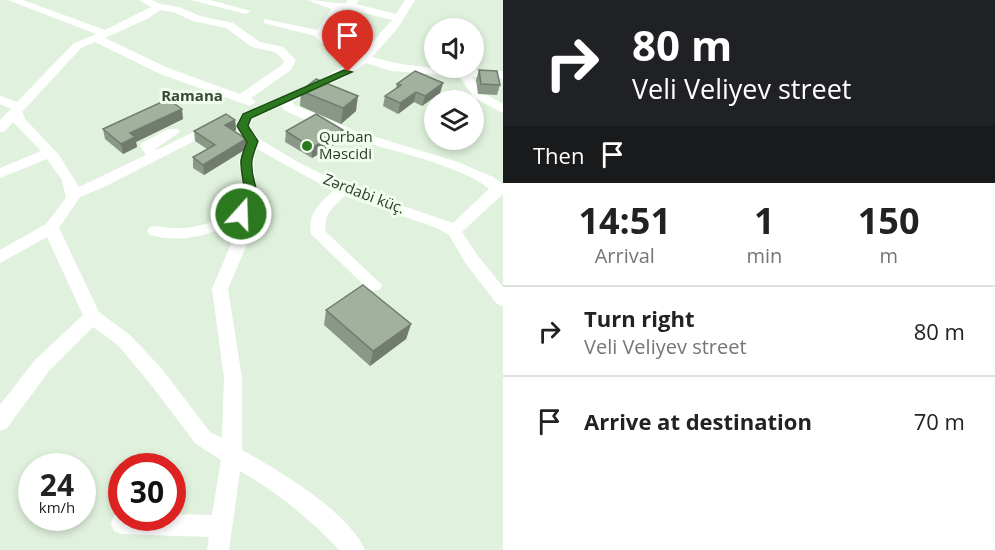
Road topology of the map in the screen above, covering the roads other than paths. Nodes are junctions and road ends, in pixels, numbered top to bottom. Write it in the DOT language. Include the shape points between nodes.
graph roads {
  1 [pos="12,0"];
  2 [pos="144,0"];
  3 [pos="197,0"];
  4 [pos="313,0"];
  5 [pos="410,0"];
  6 [pos="0,3"];
  7 [pos="351,3"];
  8 [pos="158,7"];
  9 [pos="337,7"];
  10 [pos="175,9"];
  11 [pos="246,11"];
  12 [pos="399,18"];
  13 [pos="268,21"];
  14 [pos="296,29"];
  15 [pos="319,34"];
  16 [pos="99,35"];
  17 [pos="275,48"];
  18 [pos="366,59"];
  19 [pos="424,71"];
  20 [pos="484,74"];
  21 [pos="503,75"];
  22 [pos="466,78"];
  23 [pos="242,99"];
  24 [pos="0,100"];
  25 [pos="278,102"];
  26 [pos="503,110"];
  27 [pos="18,111"];
  28 [pos="247,116"];
  29 [pos="0,128"];
  30 [pos="173,132"];
  31 [pos="253,141"];
  32 [pos="49,153"];
  33 [pos="156,155"];
  34 [pos="0,172"];
  35 [pos="500,189"];
  36 [pos="343,190"];
  37 [pos="73,194"];
  38 [pos="225,222"];
  39 [pos="51,228"];
  40 [pos="155,231"];
  41 [pos="454,231"];
  42 [pos="0,257"];
  43 [pos="375,285"];
  44 [pos="503,298"];
  45 [pos="93,317"];
  46 [pos="0,422"];
  47 [pos="232,455"];
  48 [pos="186,525"];
  49 [pos="221,526"];
  50 [pos="218,550"];
  51 [pos="354,550"];
  1 -- 6 [label="street"];
  1 -- 16 [label="street"];
  2 -- 8 [label="street"];
  3 -- 10 [label="street"];
  3 -- 11 [label="street"];
  4 -- 9 [label="street"];
  5 -- 12 [label="street"];
  7 -- 9 [label="street"];
  7 -- 12 [label="street"];
  8 -- 10 [label="street"];
  8 -- 16 [label="street"];
  9 -- 15 [label="street"];
  10 -- 17 [label="street" via="197,19 229,25 262,48"];
  12 -- 18 [label="street"];
  13 -- 14 [label="street"];
  14 -- 15 [label="street"];
  14 -- 17 [label="street"];
  15 -- 18 [label="street" via="325,41"];
  16 -- 23 [label="street" via="164,70"];
  16 -- 27 [label="street" via="72,51"];
  17 -- 23 [label="street" via="288,56 287,67"];
  18 -- 19 [label="street"];
  18 -- 25 [label="street" via="336,78"];
  20 -- 21 [label="street"];
  22 -- 26 [label="street" via="478,95"];
  23 -- 25 [label="street"];
  24 -- 27 [label="street"];
  25 -- 28 [label="street"];
  25 -- 35 [label="street" via="341,129 453,165"];
  27 -- 29 [label="street"];
  27 -- 32 [label="street" via="20,122"];
  28 -- 31 [label="street" via="243,126"];
  28 -- 33 [label="street"];
  30 -- 33 [label="street" via="147,146"];
  31 -- 36 [label="street, Zərdabi küç."];
  31 -- 38 [label="street" via="246,162 252,193 248,206"];
  32 -- 34 [label="street"];
  32 -- 37 [label="street" via="68,176"];
  33 -- 37 [label="street"];
  35 -- 41 [label="street"];
  36 -- 41 [label="street, Zərdabi küç." via="417,214"];
  36 -- 43 [label="street" via="326,205 316,226 319,234"];
  37 -- 39 [label="street"];
  38 -- 40 [label="street" via="183,235"];
  38 -- 47 [label="street" via="239,244 219,295 233,378"];
  39 -- 42 [label="street"];
  39 -- 45 [label="street"];
  41 -- 44 [label="street"];
  45 -- 46 [label="street" via="41,366"];
  45 -- 47 [label="street" via="124,340 203,438"];
  47 -- 49 [label="street"];
  47 -- 51 [label="street" via="308,504"];
  48 -- 49 [label="street"];
  49 -- 50 [label="street"];
}
